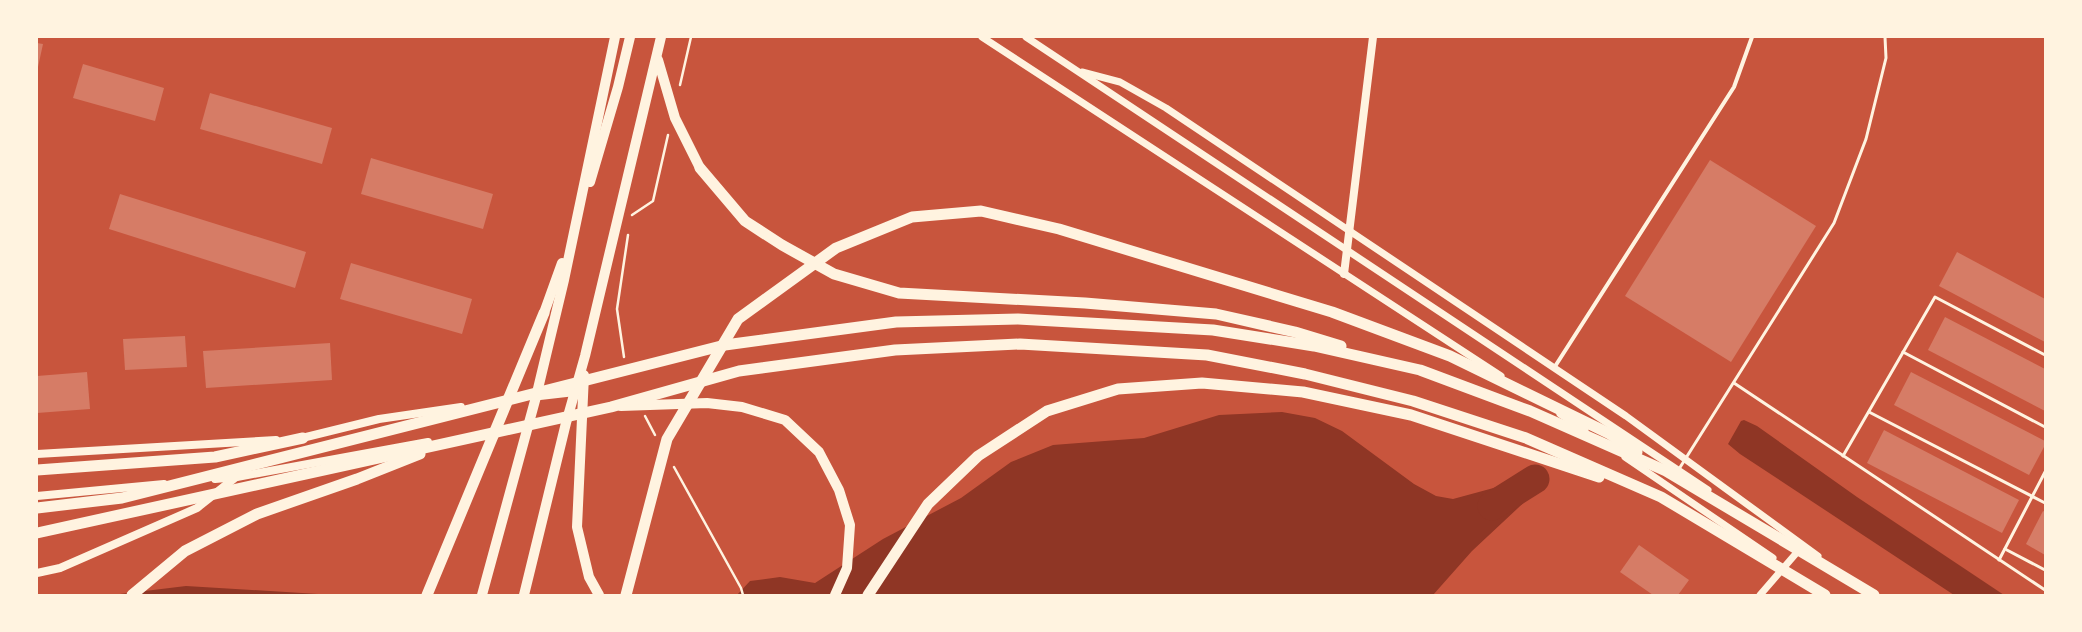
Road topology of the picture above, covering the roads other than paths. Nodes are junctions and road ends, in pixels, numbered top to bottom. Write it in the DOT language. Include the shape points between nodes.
graph roads {
  1 [pos="615,37"];
  2 [pos="630,37"];
  3 [pos="655,37"];
  4 [pos="661,37"];
  5 [pos="982,37"];
  6 [pos="1026,37"];
  7 [pos="1373,37"];
  8 [pos="1752,37"];
  9 [pos="1885,37"];
  10 [pos="1076,71"];
  11 [pos="700,168"];
  12 [pos="1347,250"];
  13 [pos="1344,274"];
  14 [pos="544,313"];
  15 [pos="1903,352"];
  16 [pos="2045,355"];
  17 [pos="585,356"];
  18 [pos="1553,368"];
  19 [pos="1420,370"];
  20 [pos="1734,383"];
  21 [pos="575,392"];
  22 [pos="536,397"];
  23 [pos="611,407"];
  24 [pos="1869,412"];
  25 [pos="566,423"];
  26 [pos="528,427"];
  27 [pos="2045,427"];
  28 [pos="303,438"];
  29 [pos="450,442"];
  30 [pos="37,454"];
  31 [pos="1844,456"];
  32 [pos="1679,469"];
  33 [pos="37,470"];
  34 [pos="1666,471"];
  35 [pos="2045,472"];
  36 [pos="237,477"];
  37 [pos="37,496"];
  38 [pos="2032,496"];
  39 [pos="1661,497"];
  40 [pos="2045,503"];
  41 [pos="37,508"];
  42 [pos="37,533"];
  43 [pos="2005,549"];
  44 [pos="1799,550"];
  45 [pos="1999,560"];
  46 [pos="1785,566"];
  47 [pos="2045,570"];
  48 [pos="37,573"];
  49 [pos="1851,580"];
  50 [pos="2045,590"];
  51 [pos="132,595"];
  52 [pos="427,595"];
  53 [pos="482,595"];
  54 [pos="524,595"];
  55 [pos="599,595"];
  56 [pos="626,595"];
  57 [pos="835,595"];
  58 [pos="868,595"];
  59 [pos="1760,595"];
  60 [pos="1826,595"];
  61 [pos="1867,595"];
  62 [pos="1874,595"];
  1 -- 22 [label="main road" via="564,280"];
  2 -- 14 [label="main road" via="582,210"];
  3 -- 11 [label="main road" via="659,68 675,118"];
  4 -- 17 [label="main road"];
  5 -- 13 [label="street"];
  6 -- 10 [label="street"];
  7 -- 12 [label="main road"];
  8 -- 18 [label="street" via="1734,87"];
  9 -- 20 [label="lane" via="1886,58 1866,139 1834,223"];
  10 -- 12 [label="street"];
  10 -- 18 [label="street" via="1120,82 1166,108"];
  11 -- 19 [label="highway" via="744,221 782,245 834,274 899,293 1085,303 1216,314 1295,332"];
  12 -- 13 [label="main road"];
  12 -- 32 [label="street"];
  13 -- 46 [label="street" via="1608,446"];
  14 -- 52 [label="highway"];
  15 -- 16 [label="lane" via="1935,297"];
  15 -- 24 [label="lane"];
  15 -- 27 [label="lane"];
  17 -- 21 [label="main road"];
  17 -- 55 [label="main road" via="577,527 590,577"];
  18 -- 49 [label="street" via="1626,416"];
  19 -- 34 [label="highway" via="1530,411"];
  19 -- 41 [label="highway" via="1314,346 1213,330 1018,319 896,322 725,345 122,498"];
  20 -- 31 [label="lane"];
  20 -- 32 [label="lane"];
  21 -- 22 [label="main road"];
  21 -- 25 [label="main road"];
  22 -- 26 [label="main road"];
  22 -- 28 [label="main road" via="379,419"];
  23 -- 29 [label="highway"];
  23 -- 39 [label="highway" via="739,371 896,350 1020,344 1207,355 1305,374 1413,401 1526,438"];
  23 -- 57 [label="main road" via="706,404 742,407 785,420 819,452 839,490 850,524 847,568"];
  24 -- 31 [label="lane"];
  24 -- 38 [label="lane"];
  25 -- 26 [label="main road"];
  25 -- 54 [label="main road"];
  26 -- 36 [label="main road" via="448,438"];
  26 -- 53 [label="main road"];
  28 -- 30 [label="main road"];
  28 -- 33 [label="highway" via="215,457"];
  29 -- 42 [label="highway"];
  29 -- 51 [label="highway" via="357,479 257,514 185,551"];
  31 -- 45 [label="lane"];
  32 -- 44 [label="street"];
  34 -- 49 [label="highway"];
  34 -- 56 [label="highway" via="1608,433 1450,356 1332,312 1060,229 981,211 912,217 836,248 738,319 667,439"];
  35 -- 38 [label="lane"];
  36 -- 37 [label="main road"];
  36 -- 48 [label="main road" via="197,508 60,568"];
  38 -- 40 [label="lane"];
  38 -- 43 [label="lane"];
  39 -- 58 [label="highway" via="1411,416 1303,392 1202,382 1118,390 1047,410 978,456 928,504"];
  39 -- 60 [label="highway"];
  43 -- 45 [label="lane"];
  43 -- 47 [label="lane"];
  44 -- 46 [label="street"];
  44 -- 61 [label="street"];
  45 -- 50 [label="lane"];
  46 -- 59 [label="street"];
  46 -- 60 [label="street"];
  49 -- 62 [label="highway"];
}
